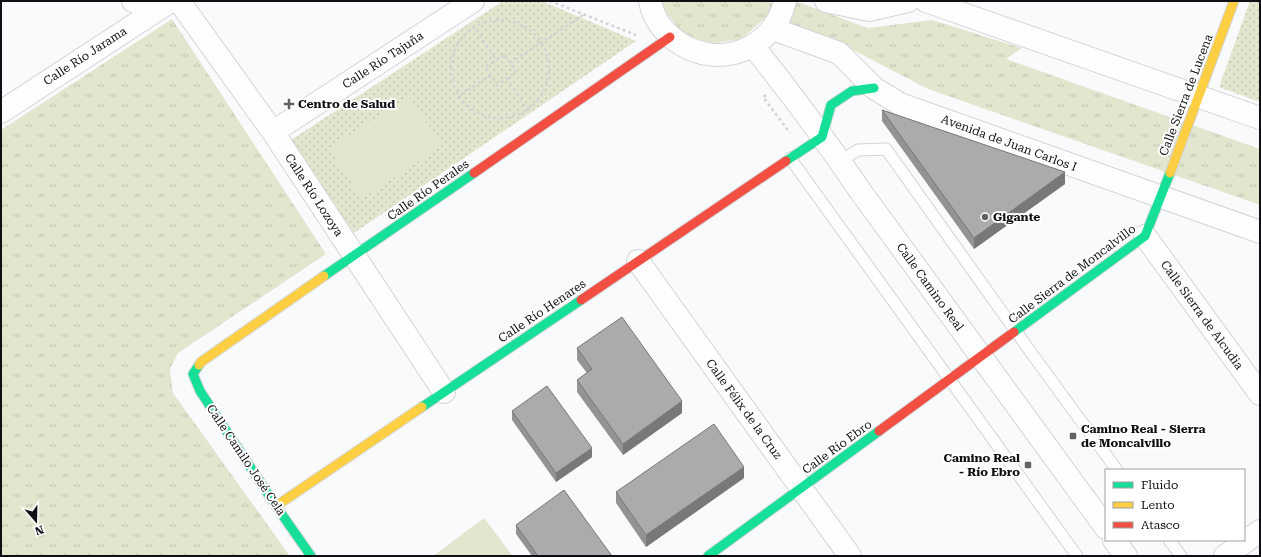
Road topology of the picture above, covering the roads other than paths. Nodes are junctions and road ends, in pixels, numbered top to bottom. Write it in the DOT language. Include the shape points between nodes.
graph roads {
  1 [pos="133,1"];
  2 [pos="178,1"];
  3 [pos="473,1"];
  4 [pos="650,1"];
  5 [pos="786,1"];
  6 [pos="826,1"];
  7 [pos="908,1"];
  8 [pos="926,1"];
  9 [pos="1234,1"];
  10 [pos="163,5"];
  11 [pos="773,29"];
  12 [pos="670,37"];
  13 [pos="753,46"];
  14 [pos="874,88"];
  15 [pos="1199,97"];
  16 [pos="3,108"];
  17 [pos="1260,118"];
  18 [pos="273,132"];
  19 [pos="822,137"];
  20 [pos="790,158"];
  21 [pos="840,161"];
  22 [pos="1160,197"];
  23 [pos="1260,232"];
  24 [pos="1145,236"];
  25 [pos="354,256"];
  26 [pos="638,261"];
  27 [pos="1016,332"];
  28 [pos="981,357"];
  29 [pos="200,362"];
  30 [pos="949,380"];
  31 [pos="444,392"];
  32 [pos="1260,394"];
  33 [pos="1116,469"];
  34 [pos="801,488"];
  35 [pos="276,506"];
  36 [pos="1105,527"];
  37 [pos="1260,531"];
  38 [pos="1115,541"];
  39 [pos="1170,541"];
  40 [pos="311,556"];
  41 [pos="708,556"];
  42 [pos="850,556"];
  43 [pos="1077,556"];
  44 [pos="1126,556"];
  45 [pos="1181,556"];
  46 [pos="1225,556"];
  1 -- 10 [label="street"];
  2 -- 18 [label="street, Calle Río Lozoya"];
  3 -- 18 [label="street, Calle Río Tajuña"];
  4 -- 12 [label="street" via="659,24"];
  5 -- 11 [label="street"];
  6 -- 7 [label="street" via="868,10"];
  8 -- 15 [label="street"];
  9 -- 15 [label="street, Calle Sierra de Lucena"];
  10 -- 16 [label="street, Calle Río Jarama"];
  11 -- 13 [label="street"];
  11 -- 14 [label="street, Avenida de Juan Carlos I" via="839,53"];
  12 -- 13 [label="street" via="689,49 710,55 732,54"];
  12 -- 25 [label="street, Calle Río Perales"];
  13 -- 19 [label="street, Calle Camino Real"];
  14 -- 19 [label="street" via="852,91 831,105"];
  14 -- 22 [label="street, Avenida de Juan Carlos I" via="900,104"];
  15 -- 17 [label="street"];
  15 -- 22 [label="street, Calle Sierra de Lucena"];
  18 -- 25 [label="street, Calle Río Lozoya"];
  19 -- 20 [label="street, Calle Río Henares"];
  19 -- 21 [label="street, Calle Camino Real"];
  20 -- 26 [label="street, Calle Río Henares"];
  20 -- 30 [label="lane"];
  21 -- 27 [label="lane" via="858,150 886,149"];
  21 -- 28 [label="street, Calle Camino Real"];
  22 -- 23 [label="street, Avenida de Juan Carlos I"];
  22 -- 24 [label="street, Calle Sierra de Moncalvillo"];
  24 -- 27 [label="street, Calle Sierra de Moncalvillo"];
  24 -- 32 [label="street, Calle Sierra de Alcudia"];
  25 -- 29 [label="street, Calle Río Perales"];
  25 -- 31 [label="street, Calle Río Lozoya"];
  26 -- 31 [label="street, Calle Río Henares"];
  26 -- 34 [label="street, Calle Félix de la Cruz"];
  27 -- 28 [label="street, Calle Sierra de Moncalvillo"];
  27 -- 33 [label="lane"];
  28 -- 30 [label="street, Calle Río Ebro"];
  28 -- 36 [label="street, Calle Camino Real"];
  29 -- 35 [label="street, Calle Camilo José Cela" via="193,374 200,392"];
  30 -- 34 [label="street, Calle Río Ebro"];
  30 -- 43 [label="lane"];
  31 -- 35 [label="street, Calle Río Henares"];
  34 -- 41 [label="street, Calle Río Ebro"];
  34 -- 42 [label="street, Calle Félix de la Cruz"];
  35 -- 40 [label="street, Calle Camilo José Cela"];
  37 -- 46 [label="street"];
  38 -- 44 [label="street"];
  39 -- 45 [label="lane"];
}
